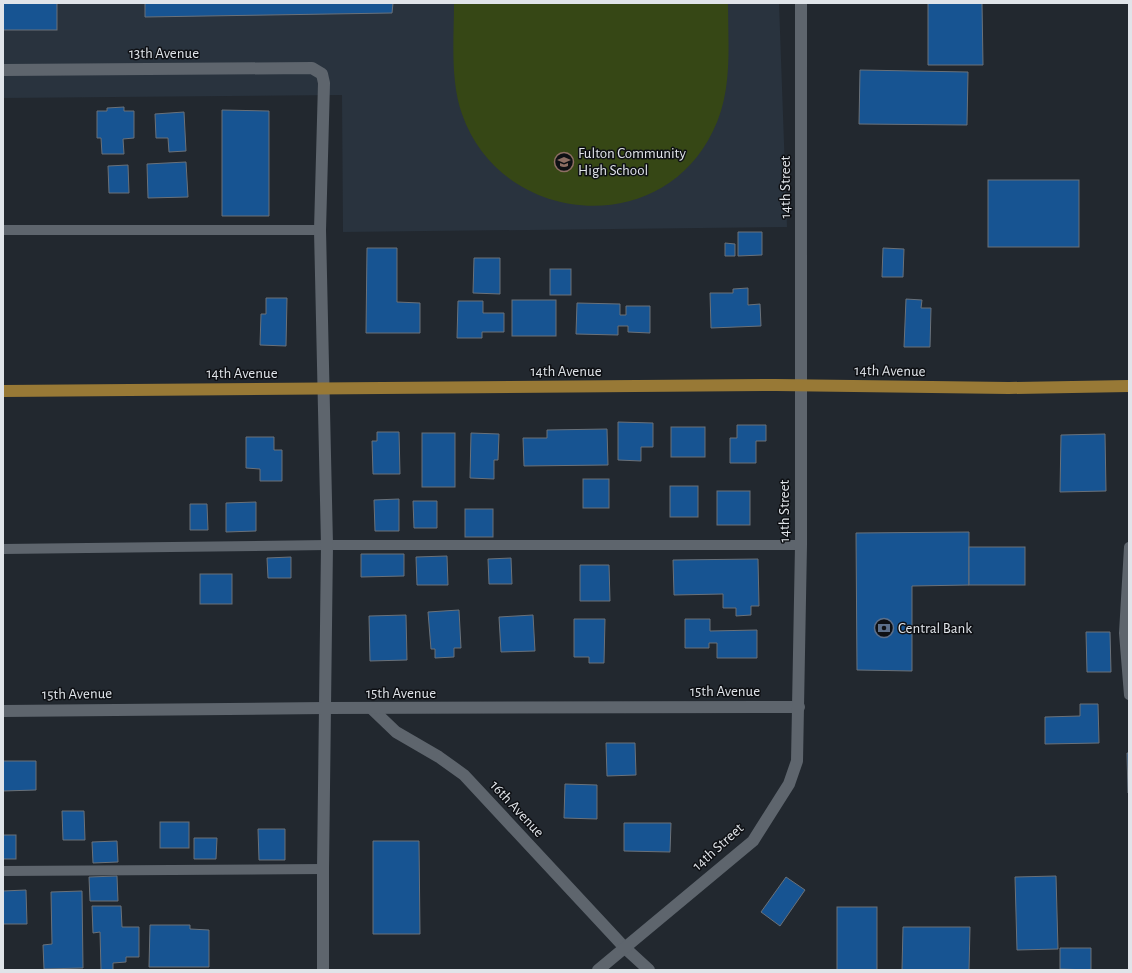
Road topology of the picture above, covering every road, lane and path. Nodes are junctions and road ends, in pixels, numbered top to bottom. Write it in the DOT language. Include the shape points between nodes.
graph roads {
  1 [pos="801,3"];
  2 [pos="3,70"];
  3 [pos="3,230"];
  4 [pos="320,230"];
  5 [pos="800,386"];
  6 [pos="1129,386"];
  7 [pos="323,388"];
  8 [pos="3,391"];
  9 [pos="327,545"];
  10 [pos="800,545"];
  11 [pos="1129,547"];
  12 [pos="3,549"];
  13 [pos="1129,695"];
  14 [pos="799,707"];
  15 [pos="325,708"];
  16 [pos="372,709"];
  17 [pos="3,711"];
  18 [pos="323,869"];
  19 [pos="3,871"];
  20 [pos="625,948"];
  21 [pos="323,970"];
  22 [pos="598,970"];
  23 [pos="649,970"];
  1 -- 5 [label="street, 14th Street"];
  2 -- 4 [label="street, 13th Avenue" via="312,68 322,74 324,83"];
  3 -- 4 [label="lane"];
  4 -- 7 [label="street"];
  5 -- 6 [label="main road, 14th Avenue"];
  5 -- 7 [label="main road, 14th Avenue"];
  5 -- 10 [label="street, 14th Street"];
  7 -- 8 [label="main road, 14th Avenue"];
  7 -- 9 [label="street"];
  9 -- 10 [label="lane"];
  9 -- 12 [label="lane"];
  9 -- 15 [label="street"];
  10 -- 14 [label="street, 14th Street"];
  11 -- 13 [label="lane" via="1124,633"];
  14 -- 16 [label="street, 15th Avenue"];
  14 -- 20 [label="street, 14th Street" via="797,761 788,784 753,841"];
  15 -- 16 [label="street, 15th Avenue"];
  15 -- 17 [label="street, 15th Avenue"];
  15 -- 18 [label="street"];
  16 -- 20 [label="street, 16th Avenue" via="396,732 464,775"];
  18 -- 19 [label="lane"];
  18 -- 21 [label="street"];
  20 -- 22 [label="street"];
  20 -- 23 [label="street, 16th Avenue"];
}
